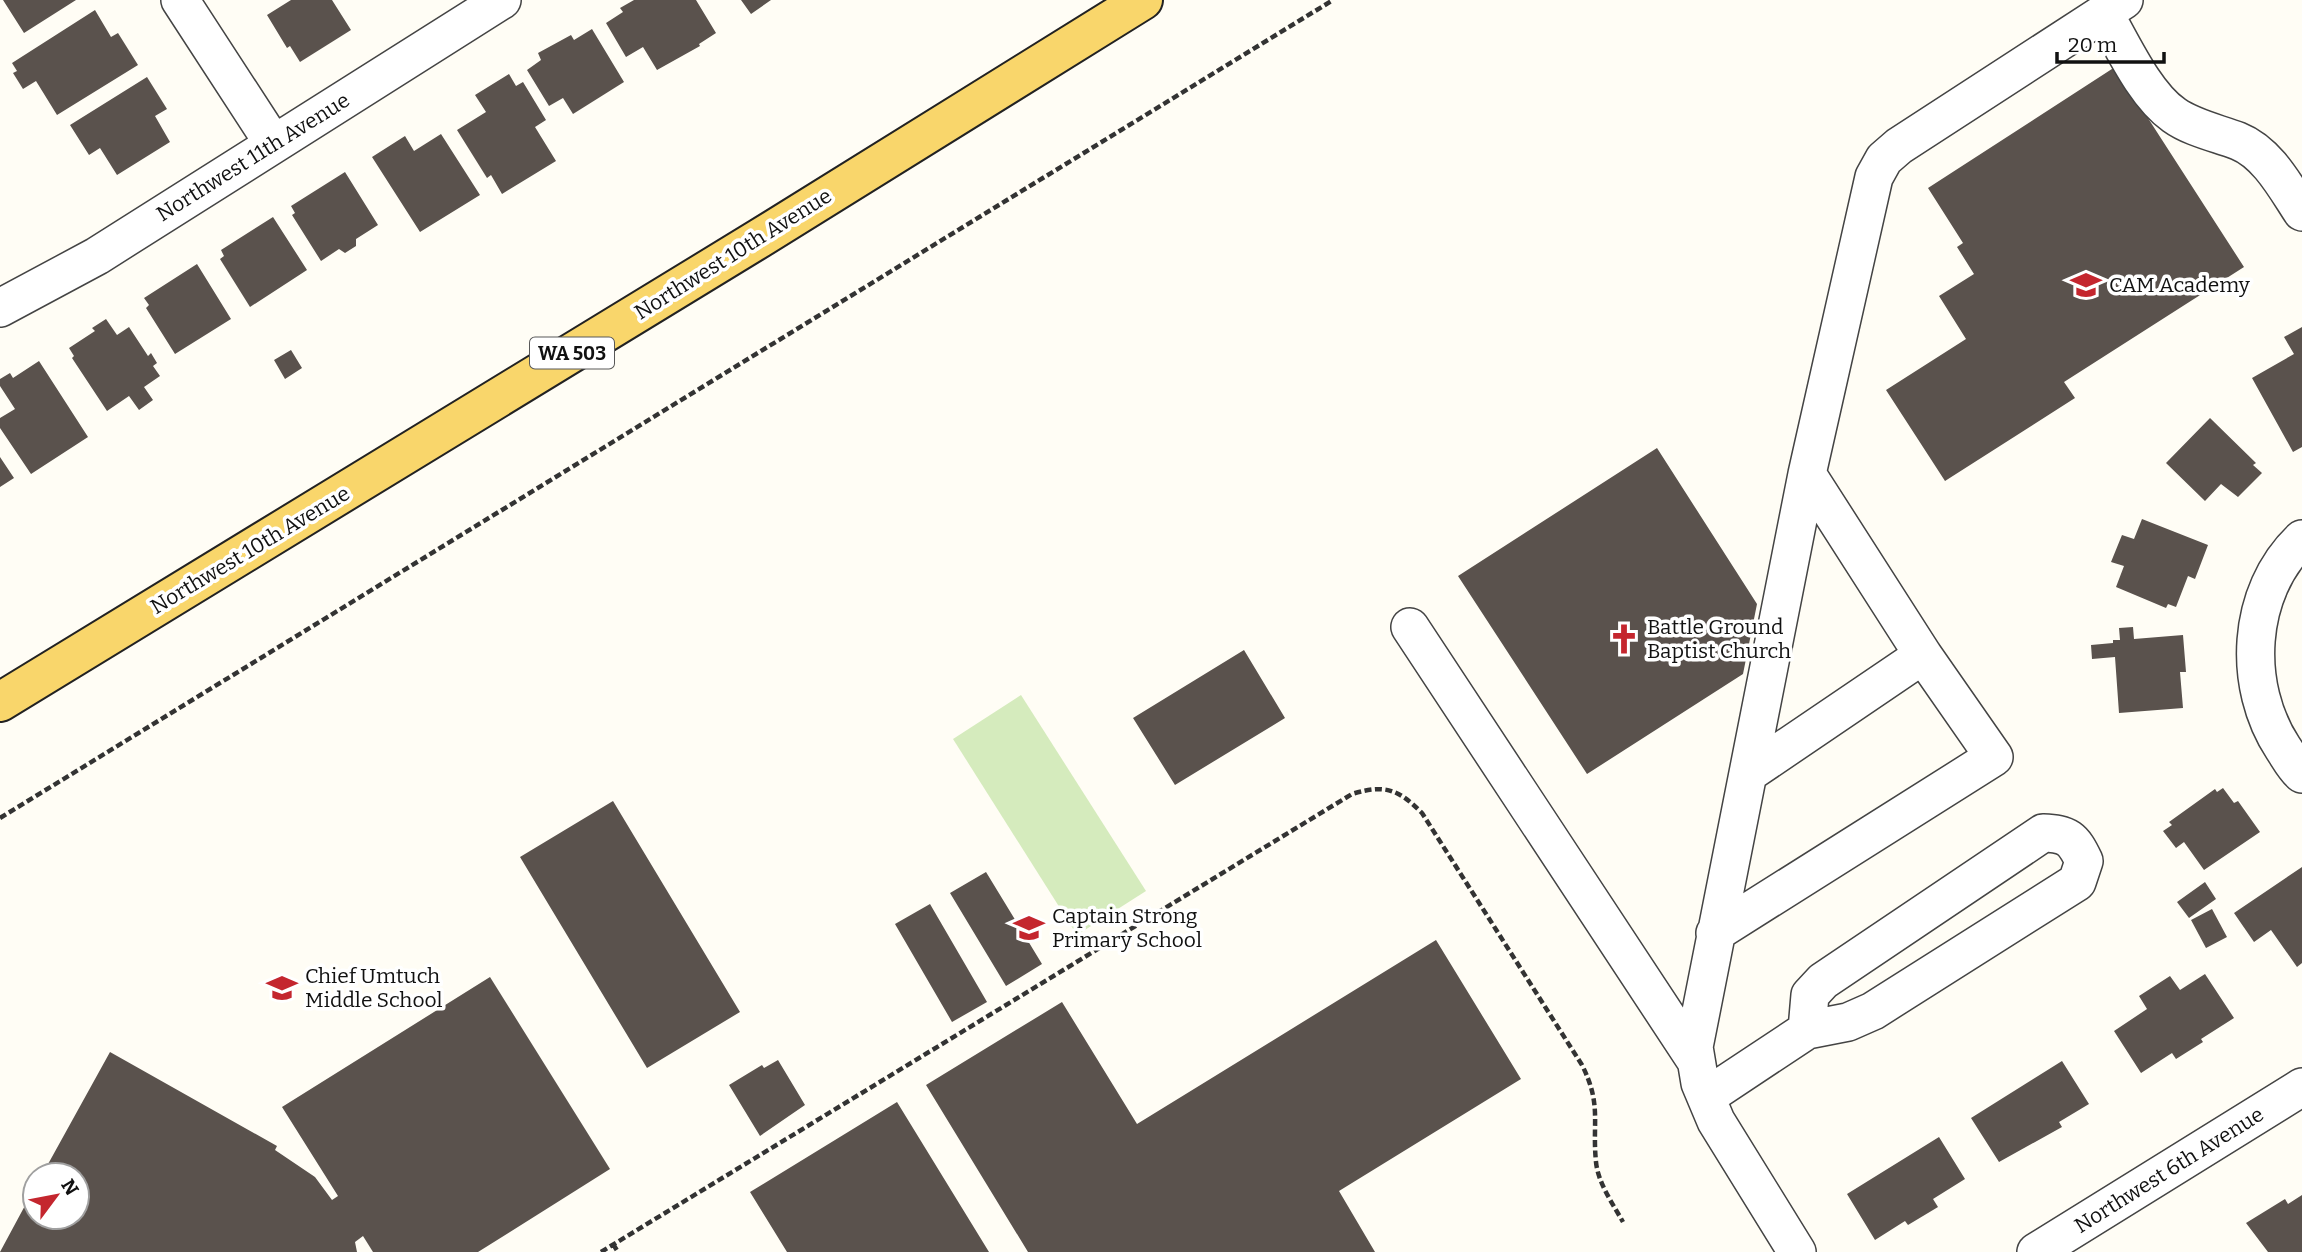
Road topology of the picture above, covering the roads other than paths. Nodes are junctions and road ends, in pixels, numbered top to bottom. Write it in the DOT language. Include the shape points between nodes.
graph roads {
  1 [pos="180,0"];
  2 [pos="502,0"];
  3 [pos="1143,0"];
  4 [pos="2114,6"];
  5 [pos="274,143"];
  6 [pos="2302,212"];
  7 [pos="0,308"];
  8 [pos="1807,474"];
  9 [pos="2302,539"];
  10 [pos="1410,626"];
  11 [pos="1923,655"];
  12 [pos="0,702"];
  13 [pos="1749,774"];
  14 [pos="2302,774"];
  15 [pos="1715,933"];
  16 [pos="1807,1030"];
  17 [pos="1696,1061"];
  18 [pos="2302,1087"];
  19 [pos="1706,1097"];
  20 [pos="1797,1252"];
  21 [pos="2036,1252"];
  1 -- 5 [label="street"];
  2 -- 5 [label="street, Northwest 11th Avenue"];
  3 -- 12 [label="main road, Northwest 10th Avenue / WA 503"];
  4 -- 6 [label="street" via="2146,83 2160,101 2174,115 2242,142 2267,162"];
  4 -- 8 [label="street" via="1884,159 1874,177"];
  5 -- 7 [label="street, Northwest 11th Avenue" via="97,256"];
  8 -- 11 [label="street"];
  8 -- 13 [label="street"];
  9 -- 14 [label="street" via="2269,584 2254,661 2261,705 2276,738"];
  10 -- 17 [label="street"];
  11 -- 13 [label="street"];
  11 -- 15 [label="street" via="1994,757"];
  13 -- 15 [label="street"];
  15 -- 17 [label="street" via="1694,1047"];
  16 -- 16 [label="street" via="1872,1010 2077,882 2084,861 2076,843 2060,833 2042,833 1824,981 1810,995"];
  16 -- 19 [label="street"];
  17 -- 19 [label="street"];
  18 -- 21 [label="street, Northwest 6th Avenue"];
  19 -- 20 [label="street" via="1716,1121"];
}
